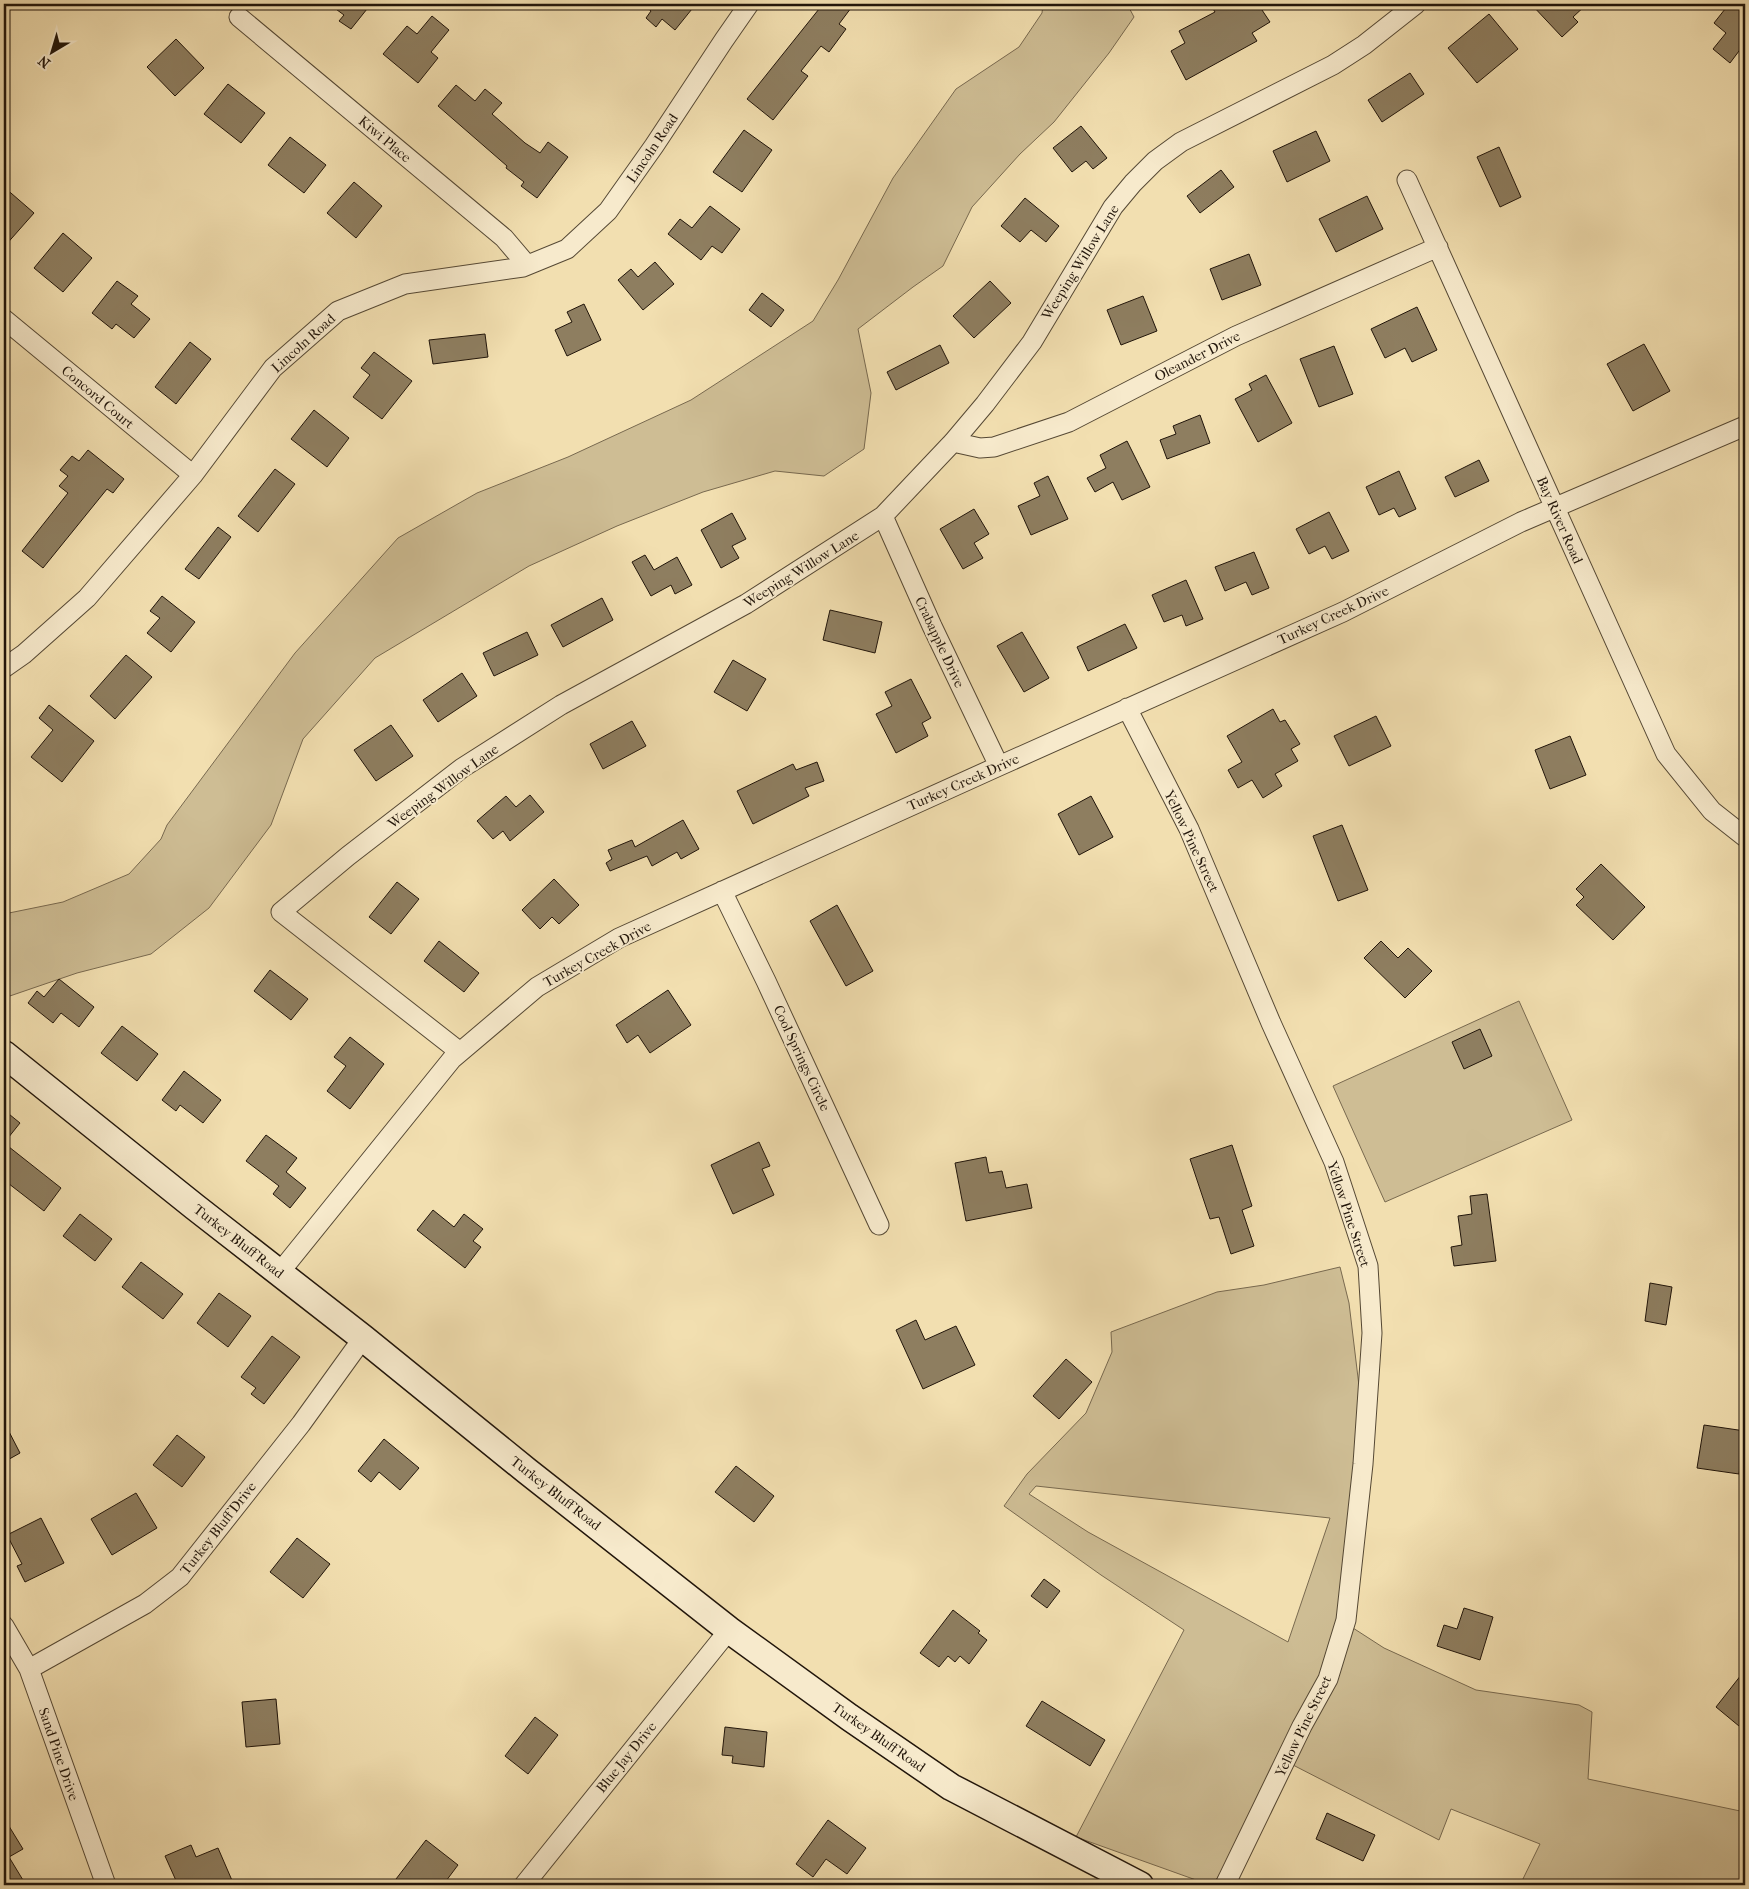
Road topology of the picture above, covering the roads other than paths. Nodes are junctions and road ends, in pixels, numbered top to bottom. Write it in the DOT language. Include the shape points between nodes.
graph roads {
  1 [pos="750,4"];
  2 [pos="1416,4"];
  3 [pos="239,17"];
  4 [pos="1407,180"];
  5 [pos="1438,247"];
  6 [pos="527,265"];
  7 [pos="4,319"];
  8 [pos="1745,426"];
  9 [pos="953,442"];
  10 [pos="193,475"];
  11 [pos="1554,508"];
  12 [pos="883,516"];
  13 [pos="4,668"];
  14 [pos="1127,708"];
  15 [pos="999,766"];
  16 [pos="1745,837"];
  17 [pos="722,891"];
  18 [pos="460,1052"];
  19 [pos="4,1054"];
  20 [pos="880,1225"];
  21 [pos="280,1272"];
  22 [pos="363,1338"];
  23 [pos="4,1626"];
  24 [pos="729,1630"];
  25 [pos="29,1669"];
  26 [pos="106,1885"];
  27 [pos="524,1885"];
  28 [pos="1140,1885"];
  29 [pos="1225,1885"];
  1 -- 6 [label="street, Lincoln Road" via="608,211 568,249"];
  2 -- 9 [label="street, Weeping Willow Lane" via="1333,65 1181,142 1155,161 1113,207 1032,342"];
  3 -- 6 [label="street, Kiwi Place" via="504,238"];
  4 -- 5 [label="street, Bay River Road"];
  5 -- 9 [label="street, Oleander Drive" via="1236,336 1069,422 994,447 980,448"];
  5 -- 11 [label="street, Bay River Road"];
  6 -- 10 [label="street, Lincoln Road" via="405,284 338,311 273,368"];
  7 -- 10 [label="street, Concord Court"];
  8 -- 11 [label="street, Turkey Creek Drive"];
  9 -- 12 [label="street, Weeping Willow Lane"];
  10 -- 13 [label="street, Lincoln Road" via="86,598"];
  11 -- 14 [label="street, Turkey Creek Drive" via="1343,612"];
  11 -- 16 [label="street, Bay River Road" via="1666,754 1712,811"];
  12 -- 15 [label="street, Crabapple Drive"];
  12 -- 18 [label="street, Weeping Willow Lane" via="746,604 561,706 462,768 281,912"];
  14 -- 15 [label="street, Turkey Creek Drive"];
  14 -- 29 [label="street, Yellow Pine Street" via="1189,829 1334,1162 1368,1266 1372,1333 1363,1464 1346,1620 1328,1679"];
  15 -- 17 [label="street, Turkey Creek Drive"];
  17 -- 18 [label="street, Turkey Creek Drive" via="619,938 537,987"];
  17 -- 20 [label="street, Cool Springs Circle"];
  18 -- 21 [label="street, Turkey Creek Drive"];
  19 -- 21 [label="street, Turkey Bluff Road"];
  21 -- 22 [label="street, Turkey Bluff Road"];
  22 -- 24 [label="street, Turkey Bluff Road"];
  22 -- 25 [label="street, Turkey Bluff Drive" via="301,1424 180,1577 145,1604"];
  23 -- 25 [label="street, Sand Pine Drive"];
  24 -- 27 [label="street, Blue Jay Drive"];
  24 -- 28 [label="street, Turkey Bluff Road" via="951,1787"];
  25 -- 26 [label="street, Sand Pine Drive"];
}
